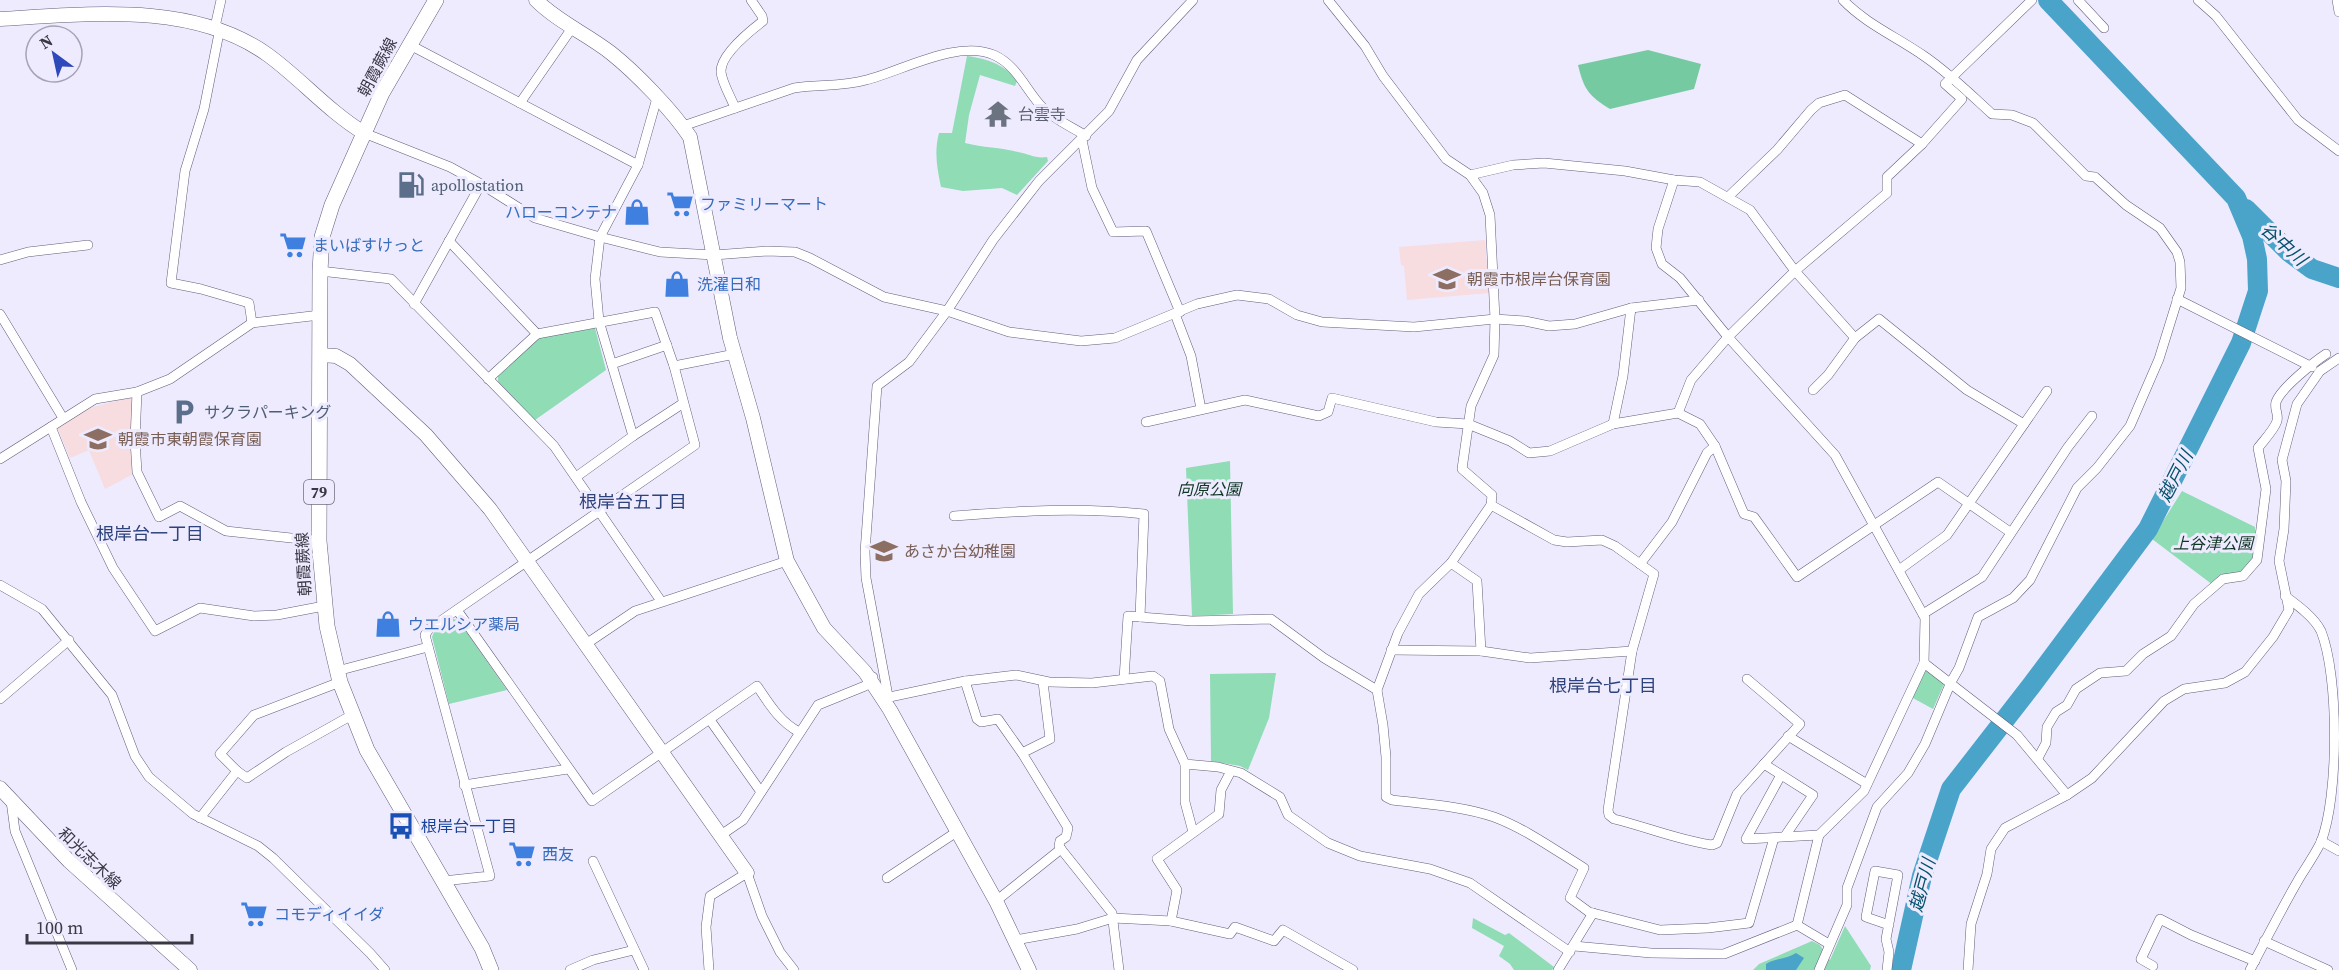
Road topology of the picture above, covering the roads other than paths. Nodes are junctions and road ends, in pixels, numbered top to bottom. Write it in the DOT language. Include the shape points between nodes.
graph roads {
  1 [pos="221,0"];
  2 [pos="436,0"];
  3 [pos="536,0"];
  4 [pos="751,0"];
  5 [pos="1193,0"];
  6 [pos="1328,0"];
  7 [pos="1843,0"];
  8 [pos="2032,0"];
  9 [pos="2078,0"];
  10 [pos="2198,0"];
  11 [pos="2337,0"];
  12 [pos="2339,12"];
  13 [pos="0,19"];
  14 [pos="217,28"];
  15 [pos="572,28"];
  16 [pos="2104,28"];
  17 [pos="410,45"];
  18 [pos="1952,78"];
  19 [pos="657,98"];
  20 [pos="520,103"];
  21 [pos="735,108"];
  22 [pos="683,126"];
  23 [pos="364,133"];
  24 [pos="1084,138"];
  25 [pos="1922,144"];
  26 [pos="2339,151"];
  27 [pos="638,165"];
  28 [pos="1470,175"];
  29 [pos="1674,180"];
  30 [pos="481,184"];
  31 [pos="1728,197"];
  32 [pos="600,237"];
  33 [pos="449,241"];
  34 [pos="88,245"];
  35 [pos="714,255"];
  36 [pos="0,260"];
  37 [pos="320,271"];
  38 [pos="1795,271"];
  39 [pos="2177,299"];
  40 [pos="1699,300"];
  41 [pos="414,304"];
  42 [pos="1631,308"];
  43 [pos="948,311"];
  44 [pos="1178,313"];
  45 [pos="0,314"];
  46 [pos="320,315"];
  47 [pos="1495,319"];
  48 [pos="599,321"];
  49 [pos="252,323"];
  50 [pos="537,334"];
  51 [pos="1728,337"];
  52 [pos="1855,338"];
  53 [pos="667,345"];
  54 [pos="735,354"];
  55 [pos="2326,354"];
  56 [pos="320,355"];
  57 [pos="2339,358"];
  58 [pos="612,364"];
  59 [pos="2309,365"];
  60 [pos="674,366"];
  61 [pos="2320,370"];
  62 [pos="488,379"];
  63 [pos="1813,390"];
  64 [pos="2047,391"];
  65 [pos="137,392"];
  66 [pos="682,404"];
  67 [pos="1201,409"];
  68 [pos="1677,413"];
  69 [pos="2092,416"];
  70 [pos="63,418"];
  71 [pos="1146,422"];
  72 [pos="1468,424"];
  73 [pos="1613,424"];
  74 [pos="2024,424"];
  75 [pos="51,427"];
  76 [pos="633,436"];
  77 [pos="1715,446"];
  78 [pos="0,459"];
  79 [pos="576,477"];
  80 [pos="1491,505"];
  81 [pos="1970,505"];
  82 [pos="600,511"];
  83 [pos="954,516"];
  84 [pos="1873,524"];
  85 [pos="2010,532"];
  86 [pos="319,542"];
  87 [pos="528,561"];
  88 [pos="788,561"];
  89 [pos="1451,563"];
  90 [pos="1640,564"];
  91 [pos="1899,570"];
  92 [pos="0,585"];
  93 [pos="2285,595"];
  94 [pos="661,601"];
  95 [pos="324,606"];
  96 [pos="457,610"];
  97 [pos="1923,614"];
  98 [pos="1140,617"];
  99 [pos="69,640"];
  100 [pos="586,644"];
  101 [pos="429,647"];
  102 [pos="1392,650"];
  103 [pos="1481,651"];
  104 [pos="1632,651"];
  105 [pos="1924,663"];
  106 [pos="883,672"];
  107 [pos="339,676"];
  108 [pos="1124,678"];
  109 [pos="870,679"];
  110 [pos="1747,679"];
  111 [pos="965,681"];
  112 [pos="1043,682"];
  113 [pos="1951,682"];
  114 [pos="1377,690"];
  115 [pos="885,697"];
  116 [pos="0,699"];
  117 [pos="352,715"];
  118 [pos="710,720"];
  119 [pos="799,732"];
  120 [pos="1788,736"];
  121 [pos="662,753"];
  122 [pos="1022,753"];
  123 [pos="2038,759"];
  124 [pos="1185,764"];
  125 [pos="1764,764"];
  126 [pos="568,769"];
  127 [pos="237,771"];
  128 [pos="1231,771"];
  129 [pos="1780,775"];
  130 [pos="1867,784"];
  131 [pos="464,785"];
  132 [pos="0,788"];
  133 [pos="761,792"];
  134 [pos="2067,795"];
  135 [pos="11,801"];
  136 [pos="200,818"];
  137 [pos="958,831"];
  138 [pos="1193,832"];
  139 [pos="721,835"];
  140 [pos="1819,835"];
  141 [pos="1785,836"];
  142 [pos="1774,838"];
  143 [pos="2321,841"];
  144 [pos="1061,849"];
  145 [pos="2339,851"];
  146 [pos="592,861"];
  147 [pos="747,873"];
  148 [pos="887,878"];
  149 [pos="443,881"];
  150 [pos="996,901"];
  151 [pos="1593,913"];
  152 [pos="1113,918"];
  153 [pos="1171,921"];
  154 [pos="1889,925"];
  155 [pos="1797,926"];
  156 [pos="1015,940"];
  157 [pos="2264,941"];
  158 [pos="1829,944"];
  159 [pos="1572,949"];
  160 [pos="634,950"];
  161 [pos="2253,965"];
  162 [pos="2153,966"];
  163 [pos="72,970"];
  164 [pos="190,970"];
  165 [pos="385,970"];
  166 [pos="491,970"];
  167 [pos="570,970"];
  168 [pos="644,970"];
  169 [pos="709,970"];
  170 [pos="794,970"];
  171 [pos="1029,970"];
  172 [pos="1119,970"];
  173 [pos="1353,970"];
  174 [pos="1558,970"];
  175 [pos="1819,970"];
  176 [pos="1887,970"];
  177 [pos="1968,970"];
  178 [pos="2328,970"];
  1 -- 14 [label="street"];
  2 -- 17 [label="main road, 朝霞蕨線 / 79"];
  3 -- 15 [label="street"];
  4 -- 21 [label="street" via="763,21 743,36 722,65 721,74"];
  5 -- 24 [label="street" via="1137,60 1110,111"];
  6 -- 28 [label="street" via="1446,159"];
  7 -- 18 [label="street" via="1857,14"];
  8 -- 18 [label="street"];
  9 -- 16 [label="street"];
  10 -- 26 [label="street" via="2216,16 2298,120"];
  11 -- 12 [label="street"];
  13 -- 14 [label="street" via="102,13"];
  14 -- 23 [label="street" via="269,56"];
  14 -- 49 [label="street" via="204,110 185,171 171,283 249,303"];
  15 -- 19 [label="street" via="612,54"];
  15 -- 20 [label="street"];
  17 -- 20 [label="street"];
  17 -- 23 [label="main road, 朝霞蕨線 / 79"];
  18 -- 25 [label="street" via="1946,84 1962,99"];
  18 -- 39 [label="street" via="1992,114 2012,115 2033,123 2086,176 2095,177 2160,228 2180,262 2181,288"];
  19 -- 22 [label="street"];
  19 -- 27 [label="street"];
  20 -- 27 [label="street"];
  21 -- 22 [label="street"];
  21 -- 24 [label="street" via="794,88 850,84 907,65 973,50 994,55 1015,70 1042,108"];
  22 -- 35 [label="street" via="693,148"];
  23 -- 30 [label="street"];
  23 -- 37 [label="main road, 朝霞蕨線 / 79" via="328,216"];
  24 -- 43 [label="street" via="1032,189 993,240"];
  24 -- 44 [label="street" via="1092,188 1113,232 1146,231"];
  25 -- 31 [label="street" via="1845,95 1810,110 1777,150"];
  25 -- 38 [label="street" via="1887,177 1887,193"];
  27 -- 32 [label="street"];
  28 -- 29 [label="street" via="1544,163"];
  28 -- 47 [label="street" via="1490,215"];
  29 -- 31 [label="street" via="1700,182"];
  29 -- 40 [label="street" via="1658,229 1658,256"];
  30 -- 32 [label="street" via="535,218"];
  30 -- 33 [label="street"];
  31 -- 38 [label="street" via="1750,210"];
  32 -- 35 [label="street" via="660,252"];
  32 -- 48 [label="street" via="596,279"];
  33 -- 41 [label="street"];
  33 -- 50 [label="street"];
  34 -- 36 [label="street" via="28,252"];
  35 -- 43 [label="street" via="795,252 884,297"];
  35 -- 54 [label="street"];
  37 -- 41 [label="street" via="391,279"];
  37 -- 46 [label="main road, 朝霞蕨線 / 79"];
  38 -- 51 [label="street"];
  38 -- 52 [label="street"];
  39 -- 59 [label="street"];
  39 -- 113 [label="street" via="2159,359 2130,426 2077,488 2030,580 2013,598 1978,617"];
  40 -- 42 [label="street"];
  40 -- 51 [label="street"];
  41 -- 62 [label="street"];
  42 -- 47 [label="street" via="1575,324 1549,326"];
  42 -- 73 [label="street"];
  43 -- 44 [label="street" via="1009,332 1080,341 1115,338"];
  43 -- 106 [label="street" via="909,362 877,386 865,552"];
  44 -- 47 [label="street" via="1197,304 1237,295 1269,299 1297,315 1322,322 1414,327"];
  44 -- 67 [label="street"];
  45 -- 70 [label="street"];
  46 -- 49 [label="street"];
  46 -- 56 [label="main road, 朝霞蕨線 / 79"];
  47 -- 72 [label="street" via="1494,355 1470,406"];
  48 -- 50 [label="street"];
  48 -- 53 [label="street" via="656,312"];
  48 -- 58 [label="street"];
  49 -- 65 [label="street" via="170,379"];
  50 -- 62 [label="street"];
  51 -- 68 [label="street" via="1691,380"];
  51 -- 84 [label="street" via="1835,455"];
  52 -- 63 [label="street"];
  52 -- 74 [label="street" via="1879,319 1967,390"];
  53 -- 58 [label="street"];
  53 -- 60 [label="street"];
  54 -- 60 [label="street"];
  54 -- 88 [label="street"];
  55 -- 59 [label="street"];
  56 -- 86 [label="main road, 朝霞蕨線 / 79"];
  56 -- 87 [label="street" via="336,356 350,364 408,417 484,501"];
  57 -- 61 [label="street"];
  58 -- 76 [label="street"];
  59 -- 61 [label="street"];
  59 -- 123 [label="street" via="2277,401 2276,423 2258,448 2266,489 2257,560 2243,576 2223,579 2194,604 2171,636 2126,671 2100,673 2076,689 2047,727 2046,743"];
  60 -- 66 [label="street"];
  61 -- 93 [label="street" via="2296,404 2282,460 2286,493 2279,561"];
  62 -- 79 [label="street" via="554,446"];
  64 -- 74 [label="street"];
  65 -- 70 [label="street" via="95,399"];
  65 -- 86 [label="street" via="137,472 159,517 180,506 226,531"];
  66 -- 76 [label="street"];
  66 -- 82 [label="street" via="695,445"];
  67 -- 71 [label="street"];
  67 -- 72 [label="street" via="1245,400 1319,417 1328,412 1332,398 1436,422"];
  68 -- 73 [label="street"];
  68 -- 77 [label="street" via="1700,424"];
  69 -- 85 [label="street"];
  70 -- 75 [label="street"];
  72 -- 73 [label="street" via="1529,453 1550,451"];
  72 -- 80 [label="street" via="1462,469 1492,495"];
  74 -- 81 [label="street"];
  75 -- 78 [label="street"];
  75 -- 95 [label="street" via="113,568 155,631 200,608 254,616"];
  76 -- 79 [label="street"];
  77 -- 84 [label="street" via="1744,514 1754,517 1797,577"];
  77 -- 90 [label="street" via="1707,453 1672,522"];
  79 -- 82 [label="street"];
  80 -- 89 [label="street"];
  80 -- 90 [label="street" via="1554,540 1602,540"];
  81 -- 84 [label="street" via="1938,482"];
  81 -- 85 [label="street"];
  81 -- 91 [label="street" via="1947,535"];
  82 -- 87 [label="street"];
  82 -- 94 [label="street"];
  83 -- 98 [label="street" via="1041,510 1144,514"];
  84 -- 91 [label="street"];
  85 -- 97 [label="street" via="1982,577"];
  86 -- 95 [label="main road, 朝霞蕨線 / 79"];
  87 -- 96 [label="street"];
  87 -- 100 [label="street"];
  88 -- 94 [label="street"];
  88 -- 109 [label="street" via="824,628"];
  89 -- 102 [label="street" via="1419,594"];
  89 -- 103 [label="street" via="1477,581"];
  90 -- 104 [label="street" via="1654,574"];
  91 -- 97 [label="street"];
  92 -- 99 [label="street" via="42,609"];
  93 -- 134 [label="street" via="2289,610 2245,672 2225,683 2184,689 2164,701 2092,778"];
  93 -- 143 [label="street" via="2321,630 2337,707 2335,793"];
  94 -- 100 [label="street" via="635,611"];
  95 -- 107 [label="main road, 朝霞蕨線 / 79"];
  96 -- 101 [label="street" via="429,629 425,635"];
  96 -- 126 [label="street"];
  97 -- 105 [label="street"];
  98 -- 108 [label="street" via="1128,616"];
  98 -- 114 [label="street" via="1192,621 1271,619"];
  99 -- 116 [label="street"];
  99 -- 136 [label="street" via="112,695 135,756 149,777"];
  100 -- 121 [label="street"];
  101 -- 107 [label="street"];
  101 -- 131 [label="street"];
  102 -- 103 [label="street"];
  102 -- 114 [label="street"];
  103 -- 104 [label="street" via="1530,658"];
  104 -- 125 [label="street" via="1609,816 1674,838 1712,845 1717,843 1737,794"];
  105 -- 113 [label="street"];
  105 -- 130 [label="street"];
  106 -- 109 [label="street"];
  106 -- 115 [label="street"];
  107 -- 117 [label="main road, 朝霞蕨線 / 79"];
  107 -- 127 [label="street" via="254,715 220,754"];
  108 -- 112 [label="street" via="1092,683"];
  108 -- 124 [label="street" via="1153,676 1160,681 1169,729"];
  109 -- 115 [label="street"];
  109 -- 119 [label="street" via="865,686 818,705"];
  110 -- 120 [label="street" via="1800,724"];
  111 -- 112 [label="street" via="1016,675"];
  111 -- 115 [label="street"];
  111 -- 122 [label="street" via="976,719 998,719"];
  112 -- 122 [label="street" via="1050,739"];
  113 -- 123 [label="street" via="2008,728"];
  113 -- 158 [label="street" via="1908,773 1877,807 1847,888 1846,905"];
  114 -- 151 [label="street" via="1386,757 1386,797 1492,817 1514,826 1584,868 1570,898"];
  115 -- 137 [label="street"];
  117 -- 127 [label="street" via="247,778"];
  117 -- 149 [label="main road, 朝霞蕨線 / 79" via="378,772"];
  118 -- 119 [label="street" via="757,686 776,715"];
  118 -- 121 [label="street"];
  118 -- 133 [label="street"];
  119 -- 133 [label="street"];
  120 -- 125 [label="street"];
  120 -- 130 [label="street"];
  121 -- 126 [label="street" via="592,801"];
  121 -- 139 [label="street"];
  122 -- 144 [label="street" via="1068,828 1066,837 1060,841"];
  123 -- 134 [label="street"];
  124 -- 128 [label="street"];
  124 -- 138 [label="street" via="1185,802"];
  125 -- 129 [label="street"];
  126 -- 131 [label="street"];
  127 -- 136 [label="street"];
  128 -- 138 [label="street" via="1221,790 1219,814"];
  128 -- 159 [label="street" via="1280,797 1288,815 1328,843 1360,856 1430,869 1470,883"];
  129 -- 141 [label="street" via="1813,795"];
  129 -- 142 [label="street" via="1746,839"];
  130 -- 140 [label="street"];
  131 -- 149 [label="street" via="490,876"];
  132 -- 135 [label="street, 和光志木線"];
  133 -- 139 [label="street" via="743,820"];
  134 -- 177 [label="street" via="2004,828 1997,838 1971,924"];
  135 -- 163 [label="street" via="15,831"];
  135 -- 164 [label="street, 和光志木線" via="69,861"];
  136 -- 165 [label="street" via="258,846 273,858"];
  137 -- 148 [label="street"];
  137 -- 150 [label="street"];
  138 -- 153 [label="street" via="1156,858 1177,890"];
  139 -- 147 [label="street"];
  140 -- 141 [label="street"];
  140 -- 155 [label="street"];
  141 -- 142 [label="street"];
  142 -- 151 [label="street" via="1749,923 1660,930"];
  143 -- 145 [label="street"];
  143 -- 157 [label="street"];
  144 -- 150 [label="street"];
  144 -- 152 [label="street"];
  146 -- 160 [label="street"];
  147 -- 169 [label="street" via="710,896 706,927"];
  147 -- 170 [label="street" via="762,916"];
  149 -- 166 [label="main road, 朝霞蕨線 / 79"];
  150 -- 156 [label="street"];
  151 -- 159 [label="street"];
  152 -- 153 [label="street"];
  152 -- 156 [label="street"];
  152 -- 172 [label="street"];
  153 -- 173 [label="street" via="1230,934 1235,927 1274,941 1283,930"];
  154 -- 154 [label="street" via="1866,917 1875,871 1898,875"];
  154 -- 176 [label="street"];
  155 -- 158 [label="street"];
  155 -- 159 [label="street" via="1724,954"];
  156 -- 171 [label="street"];
  157 -- 161 [label="street"];
  157 -- 178 [label="street"];
  158 -- 175 [label="street"];
  159 -- 174 [label="street"];
  160 -- 167 [label="street"];
  160 -- 168 [label="street"];
  161 -- 162 [label="street" via="2160,919 2141,959"];
}
